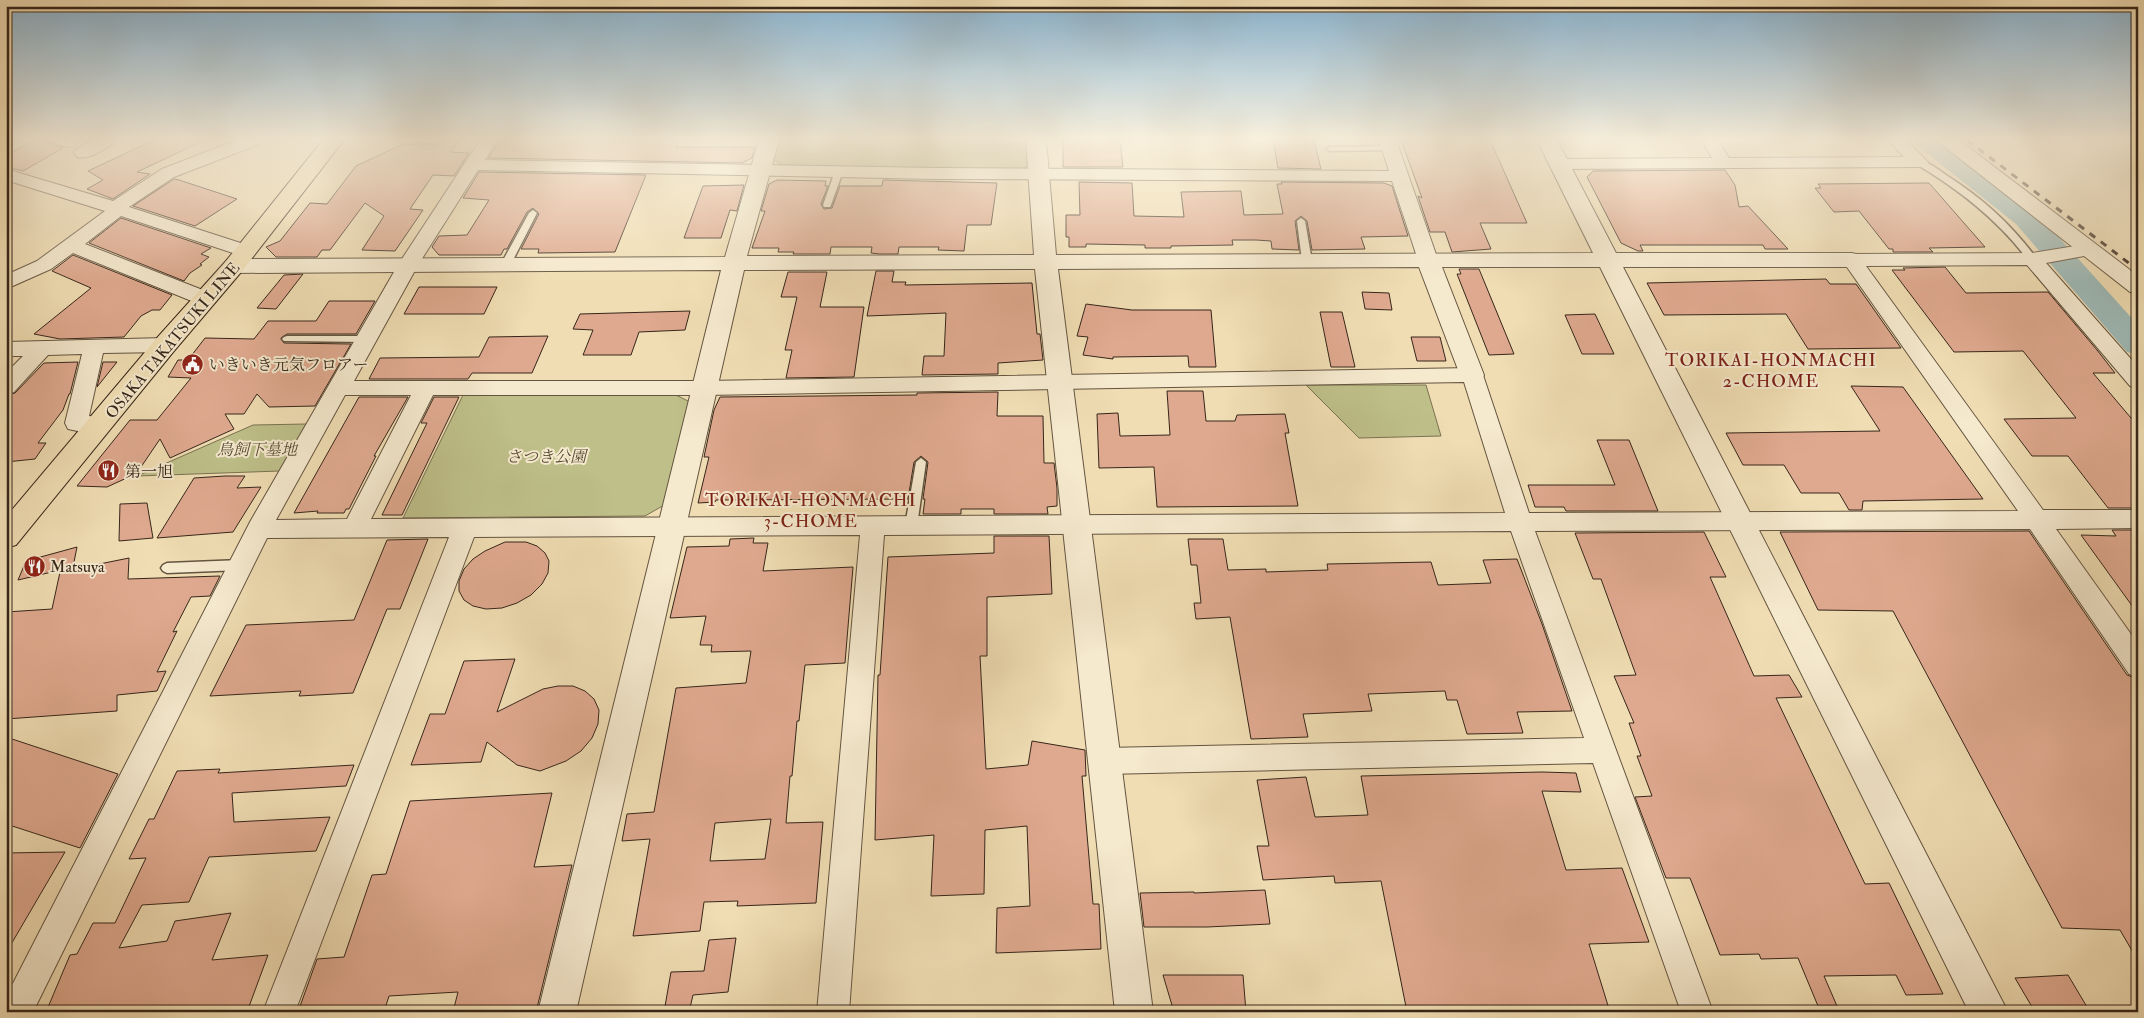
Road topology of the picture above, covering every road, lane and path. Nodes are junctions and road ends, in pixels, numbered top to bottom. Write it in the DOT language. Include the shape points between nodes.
graph roads {
  1 [pos="53,188"];
  2 [pos="148,188"];
  3 [pos="296,188"];
  4 [pos="458,188"];
  5 [pos="756,188"];
  6 [pos="833,188"];
  7 [pos="1041,188"];
  8 [pos="1403,188"];
  9 [pos="1571,188"];
  10 [pos="1960,188"];
  11 [pos="2005,188"];
  12 [pos="827,206"];
  13 [pos="117,209"];
  14 [pos="534,212"];
  15 [pos="1301,221"];
  16 [pos="71,245"];
  17 [pos="2084,251"];
  18 [pos="2039,257"];
  19 [pos="240,259"];
  20 [pos="1428,260"];
  21 [pos="1608,260"];
  22 [pos="1852,260"];
  23 [pos="1307,261"];
  24 [pos="734,263"];
  25 [pos="1046,263"];
  26 [pos="506,264"];
  27 [pos="408,265"];
  28 [pos="6,284"];
  29 [pos="2138,287"];
  30 [pos="206,299"];
  31 [pos="287,339"];
  32 [pos="366,339"];
  33 [pos="165,345"];
  34 [pos="94,347"];
  35 [pos="6,348"];
  36 [pos="42,348"];
  37 [pos="1472,375"];
  38 [pos="2138,381"];
  39 [pos="1060,383"];
  40 [pos="6,387"];
  41 [pos="338,388"];
  42 [pos="426,388"];
  43 [pos="705,388"];
  44 [pos="99,425"];
  45 [pos="921,462"];
  46 [pos="2138,519"];
  47 [pos="2038,521"];
  48 [pos="1520,522"];
  49 [pos="1741,522"];
  50 [pos="1078,525"];
  51 [pos="911,526"];
  52 [pos="873,527"];
  53 [pos="465,528"];
  54 [pos="259,529"];
  55 [pos="354,529"];
  56 [pos="671,529"];
  57 [pos="6,536"];
  58 [pos="241,565"];
  59 [pos="167,568"];
  60 [pos="2138,666"];
  61 [pos="1601,750"];
  62 [pos="1106,761"];
  63 [pos="16,1012"];
  64 [pos="279,1012"];
  65 [pos="558,1012"];
  66 [pos="833,1012"];
  67 [pos="1134,1012"];
  68 [pos="1697,1012"];
  69 [pos="1989,1012"];
  1 -- 13 [label="street"];
  2 -- 13 [label="street"];
  3 -- 19 [label="main road, OSAKA TAKATSUKI LINE"];
  4 -- 27 [label="street"];
  5 -- 24 [label="street"];
  6 -- 12 [label="lane"];
  7 -- 25 [label="street"];
  8 -- 20 [label="street"];
  9 -- 21 [label="street"];
  10 -- 18 [label="lane"];
  11 -- 17 [label="street"];
  13 -- 16 [label="street"];
  13 -- 19 [label="street"];
  14 -- 26 [label="lane"];
  15 -- 23 [label="lane"];
  16 -- 28 [label="street" via="44,265"];
  16 -- 30 [label="street"];
  17 -- 18 [label="street"];
  17 -- 29 [label="street"];
  18 -- 22 [label="street"];
  18 -- 38 [label="street"];
  19 -- 27 [label="street"];
  19 -- 30 [label="main road, OSAKA TAKATSUKI LINE"];
  20 -- 21 [label="street"];
  20 -- 23 [label="street"];
  20 -- 37 [label="street"];
  21 -- 22 [label="street"];
  21 -- 49 [label="street"];
  22 -- 47 [label="street"];
  23 -- 25 [label="street"];
  24 -- 25 [label="street"];
  24 -- 26 [label="street"];
  24 -- 43 [label="street"];
  25 -- 39 [label="street"];
  26 -- 27 [label="street"];
  27 -- 32 [label="street"];
  30 -- 33 [label="main road, OSAKA TAKATSUKI LINE"];
  31 -- 32 [label="lane"];
  32 -- 41 [label="street"];
  33 -- 34 [label="street"];
  33 -- 44 [label="main road, OSAKA TAKATSUKI LINE"];
  34 -- 36 [label="street"];
  34 -- 44 [label="street" via="76,423"];
  35 -- 36 [label="street"];
  36 -- 40 [label="street"];
  37 -- 39 [label="street"];
  37 -- 48 [label="street"];
  39 -- 43 [label="street"];
  39 -- 50 [label="street"];
  41 -- 42 [label="street"];
  41 -- 54 [label="street"];
  42 -- 43 [label="street"];
  42 -- 55 [label="street"];
  43 -- 56 [label="street"];
  44 -- 57 [label="main road, OSAKA TAKATSUKI LINE"];
  45 -- 51 [label="lane"];
  46 -- 47 [label="street"];
  47 -- 49 [label="street"];
  47 -- 60 [label="street"];
  48 -- 49 [label="street"];
  48 -- 50 [label="street"];
  48 -- 61 [label="street"];
  49 -- 69 [label="street"];
  50 -- 51 [label="street"];
  50 -- 62 [label="street"];
  51 -- 52 [label="street"];
  52 -- 56 [label="street"];
  52 -- 66 [label="street"];
  53 -- 55 [label="street"];
  53 -- 56 [label="street"];
  53 -- 64 [label="street"];
  54 -- 55 [label="street"];
  54 -- 58 [label="street"];
  56 -- 65 [label="street"];
  58 -- 59 [label="lane"];
  58 -- 63 [label="street"];
  61 -- 62 [label="street"];
  61 -- 68 [label="street"];
  62 -- 67 [label="street"];
}
